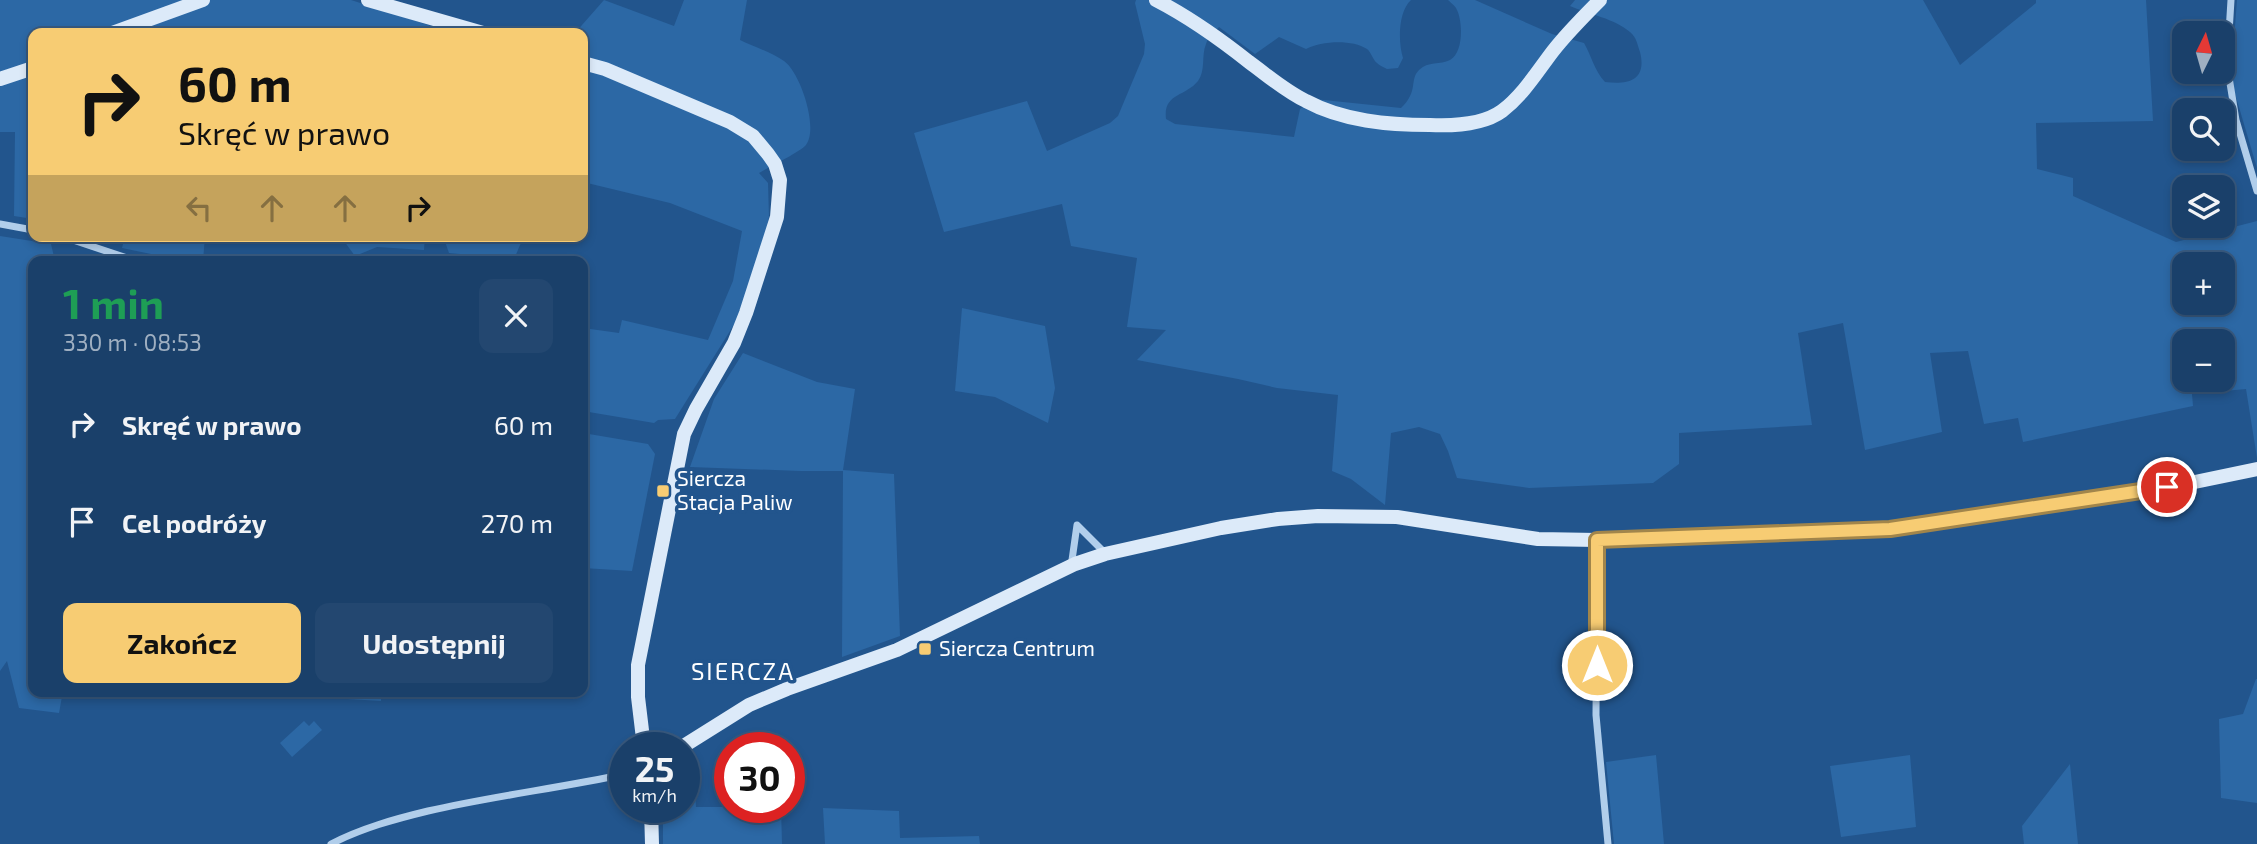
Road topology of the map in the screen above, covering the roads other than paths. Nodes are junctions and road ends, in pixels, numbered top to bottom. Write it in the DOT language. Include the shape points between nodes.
graph roads {
  1 [pos="203,0"];
  2 [pos="368,0"];
  3 [pos="1156,0"];
  4 [pos="1600,0"];
  5 [pos="2231,0"];
  6 [pos="126,28"];
  7 [pos="466,28"];
  8 [pos="588,64"];
  9 [pos="28,70"];
  10 [pos="0,79"];
  11 [pos="2257,191"];
  12 [pos="0,224"];
  13 [pos="28,229"];
  14 [pos="79,242"];
  15 [pos="121,256"];
  16 [pos="2257,469"];
  17 [pos="1597,540"];
  18 [pos="1105,554"];
  19 [pos="1071,567"];
  20 [pos="642,732"];
  21 [pos="700,735"];
  22 [pos="609,777"];
  23 [pos="651,823"];
  24 [pos="331,844"];
  25 [pos="652,844"];
  26 [pos="1608,844"];
  1 -- 6 [label="street"];
  2 -- 7 [label="street"];
  3 -- 4 [label="street" via="1217,37 1287,90 1325,110 1368,121 1444,126 1478,122 1499,113 1521,95 1555,48"];
  5 -- 11 [label="street" via="2227,65 2236,120"];
  8 -- 20 [label="street" via="730,121 753,136 775,164 780,180 777,217 746,313 684,434 638,665"];
  9 -- 10 [label="street"];
  12 -- 13 [label="street"];
  14 -- 15 [label="street"];
  16 -- 17 [label="street" via="1890,529"];
  17 -- 18 [label="street" via="1538,539 1397,517 1318,516 1221,528"];
  17 -- 26 [label="street" via="1596,715"];
  18 -- 19 [label="street"];
  18 -- 19 [label="street" via="1077,525"];
  19 -- 21 [label="street" via="897,650 758,701"];
  22 -- 24 [label="street" via="409,816"];
  23 -- 25 [label="street"];
}
